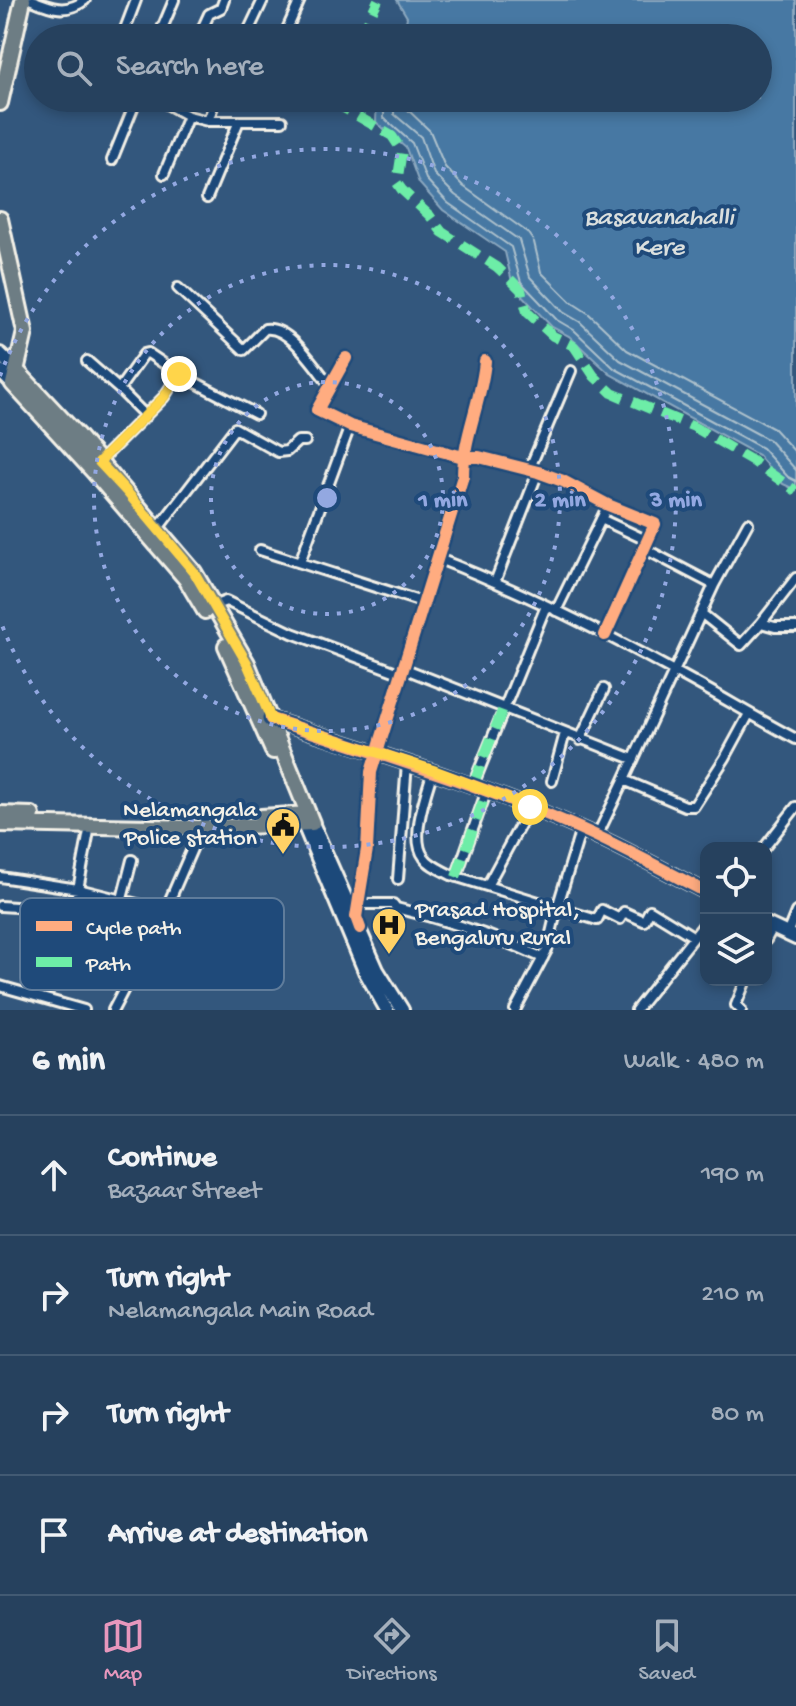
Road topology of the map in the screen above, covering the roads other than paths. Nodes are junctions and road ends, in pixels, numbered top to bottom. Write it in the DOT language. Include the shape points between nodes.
graph roads {
  1 [pos="23,0"];
  2 [pos="32,0"];
  3 [pos="85,0"];
  4 [pos="136,0"];
  5 [pos="174,0"];
  6 [pos="224,0"];
  7 [pos="263,0"];
  8 [pos="300,0"];
  9 [pos="127,24"];
  10 [pos="164,24"];
  11 [pos="204,24"];
  12 [pos="252,24"];
  13 [pos="289,24"];
  14 [pos="0,103"];
  15 [pos="131,112"];
  16 [pos="181,112"];
  17 [pos="211,112"];
  18 [pos="188,116"];
  19 [pos="208,121"];
  20 [pos="239,121"];
  21 [pos="282,121"];
  22 [pos="112,160"];
  23 [pos="164,174"];
  24 [pos="207,198"];
  25 [pos="0,219"];
  26 [pos="178,288"];
  27 [pos="0,354"];
  28 [pos="346,358"];
  29 [pos="87,361"];
  30 [pos="485,361"];
  31 [pos="0,371"];
  32 [pos="571,371"];
  33 [pos="179,374"];
  34 [pos="15,378"];
  35 [pos="329,384"];
  36 [pos="119,389"];
  37 [pos="256,414"];
  38 [pos="146,416"];
  39 [pos="350,426"];
  40 [pos="305,441"];
  41 [pos="463,457"];
  42 [pos="95,465"];
  43 [pos="534,471"];
  44 [pos="608,505"];
  45 [pos="601,519"];
  46 [pos="748,523"];
  47 [pos="154,533"];
  48 [pos="646,545"];
  49 [pos="260,550"];
  50 [pos="439,559"];
  51 [pos="300,562"];
  52 [pos="796,578"];
  53 [pos="495,582"];
  54 [pos="714,585"];
  55 [pos="425,603"];
  56 [pos="213,606"];
  57 [pos="546,606"];
  58 [pos="556,611"];
  59 [pos="701,613"];
  60 [pos="761,623"];
  61 [pos="796,627"];
  62 [pos="605,635"];
  63 [pos="674,670"];
  64 [pos="403,671"];
  65 [pos="604,689"];
  66 [pos="504,706"];
  67 [pos="749,714"];
  68 [pos="271,719"];
  69 [pos="565,733"];
  70 [pos="796,739"];
  71 [pos="580,740"];
  72 [pos="376,754"];
  73 [pos="633,759"];
  74 [pos="407,763"];
  75 [pos="433,770"];
  76 [pos="624,780"];
  77 [pos="552,781"];
  78 [pos="473,785"];
  79 [pos="487,790"];
  80 [pos="530,807"];
  81 [pos="796,807"];
  82 [pos="4,819"];
  83 [pos="306,819"];
  84 [pos="203,824"];
  85 [pos="90,826"];
  86 [pos="581,829"];
  87 [pos="597,836"];
  88 [pos="769,842"];
  89 [pos="132,860"];
  90 [pos="0,877"];
  91 [pos="456,877"];
  92 [pos="398,879"];
  93 [pos="487,886"];
  94 [pos="78,889"];
  95 [pos="700,889"];
  96 [pos="76,898"];
  97 [pos="118,898"];
  98 [pos="122,898"];
  99 [pos="171,898"];
  100 [pos="359,904"];
  101 [pos="0,906"];
  102 [pos="20,907"];
  103 [pos="557,908"];
  104 [pos="796,912"];
  105 [pos="772,927"];
  106 [pos="360,928"];
  107 [pos="700,930"];
  108 [pos="791,936"];
  109 [pos="694,937"];
  110 [pos="543,958"];
  111 [pos="0,986"];
  112 [pos="744,986"];
  113 [pos="124,990"];
  114 [pos="84,1010"];
  115 [pos="113,1010"];
  116 [pos="387,1010"];
  117 [pos="402,1010"];
  118 [pos="515,1010"];
  119 [pos="636,1010"];
  120 [pos="741,1010"];
  1 -- 14 [label="main road"];
  2 -- 3 [label="street" via="56,10"];
  4 -- 9 [label="street"];
  5 -- 10 [label="street"];
  6 -- 11 [label="street"];
  7 -- 12 [label="street"];
  8 -- 13 [label="street"];
  15 -- 22 [label="street"];
  16 -- 18 [label="street"];
  17 -- 19 [label="street"];
  18 -- 19 [label="street"];
  18 -- 23 [label="street"];
  19 -- 20 [label="street"];
  20 -- 21 [label="street"];
  20 -- 24 [label="street"];
  25 -- 34 [label="main road" via="25,332"];
  26 -- 35 [label="street" via="244,350 265,329 287,334"];
  27 -- 34 [label="street"];
  28 -- 35 [label="street"];
  29 -- 36 [label="street"];
  30 -- 41 [label="street" via="484,386"];
  31 -- 34 [label="street"];
  32 -- 43 [label="street"];
  33 -- 36 [label="street" via="144,354"];
  33 -- 37 [label="street"];
  33 -- 38 [label="street"];
  34 -- 42 [label="main road"];
  35 -- 39 [label="street" via="317,410"];
  36 -- 38 [label="street"];
  38 -- 42 [label="street"];
  39 -- 41 [label="street"];
  39 -- 51 [label="street"];
  40 -- 47 [label="street" via="278,452 235,428"];
  41 -- 43 [label="street"];
  41 -- 50 [label="street" via="463,476"];
  42 -- 47 [label="main road"];
  43 -- 44 [label="street"];
  43 -- 53 [label="street"];
  44 -- 45 [label="street"];
  44 -- 48 [label="street" via="655,524"];
  45 -- 48 [label="street"];
  45 -- 58 [label="street"];
  46 -- 54 [label="street"];
  47 -- 56 [label="main road" via="194,572"];
  47 -- 83 [label="main road" via="230,652"];
  48 -- 54 [label="street"];
  48 -- 62 [label="street"];
  49 -- 51 [label="street"];
  50 -- 53 [label="street"];
  50 -- 55 [label="street"];
  51 -- 55 [label="street"];
  52 -- 60 [label="street"];
  53 -- 57 [label="street"];
  54 -- 59 [label="street"];
  55 -- 64 [label="street"];
  56 -- 64 [label="street" via="226,601 292,633"];
  56 -- 68 [label="main road" via="247,663"];
  57 -- 58 [label="street"];
  57 -- 66 [label="street"];
  58 -- 62 [label="street"];
  59 -- 60 [label="street" via="741,645"];
  59 -- 63 [label="street"];
  60 -- 61 [label="street"];
  62 -- 63 [label="street"];
  63 -- 67 [label="street"];
  63 -- 73 [label="street"];
  64 -- 66 [label="street"];
  64 -- 72 [label="street"];
  65 -- 71 [label="street"];
  66 -- 69 [label="street"];
  66 -- 78 [label="street"];
  67 -- 70 [label="street"];
  67 -- 76 [label="street" via="694,806"];
  68 -- 72 [label="street"];
  68 -- 83 [label="main road"];
  69 -- 71 [label="street"];
  69 -- 77 [label="street"];
  71 -- 73 [label="street"];
  72 -- 74 [label="street"];
  72 -- 100 [label="street"];
  73 -- 76 [label="street"];
  74 -- 75 [label="street"];
  74 -- 92 [label="street"];
  75 -- 78 [label="street"];
  75 -- 91 [label="street" via="421,811 419,847 431,864"];
  76 -- 87 [label="street"];
  78 -- 79 [label="street"];
  79 -- 80 [label="street"];
  79 -- 91 [label="street"];
  80 -- 86 [label="street"];
  80 -- 93 [label="street"];
  81 -- 88 [label="street"];
  82 -- 84 [label="main road"];
  82 -- 85 [label="main road"];
  83 -- 84 [label="main road"];
  83 -- 106 [label="street"];
  83 -- 116 [label="street" via="365,971"];
  84 -- 85 [label="main road"];
  84 -- 99 [label="street"];
  85 -- 94 [label="street"];
  86 -- 87 [label="street"];
  86 -- 103 [label="street"];
  87 -- 95 [label="street"];
  89 -- 98 [label="street"];
  90 -- 94 [label="street"];
  91 -- 93 [label="street"];
  93 -- 103 [label="street"];
  94 -- 96 [label="street"];
  94 -- 97 [label="street"];
  100 -- 106 [label="street"];
  100 -- 110 [label="street" via="393,904"];
  101 -- 102 [label="street"];
  103 -- 109 [label="street" via="597,920 602,910 620,919 624,912 644,921 650,910"];
  103 -- 110 [label="street"];
  104 -- 108 [label="street"];
  105 -- 108 [label="street"];
  106 -- 117 [label="street" via="377,970"];
  107 -- 109 [label="street"];
  109 -- 119 [label="street"];
  110 -- 118 [label="street"];
  111 -- 114 [label="street"];
  112 -- 120 [label="street" via="736,1005"];
  113 -- 115 [label="street"];
}
